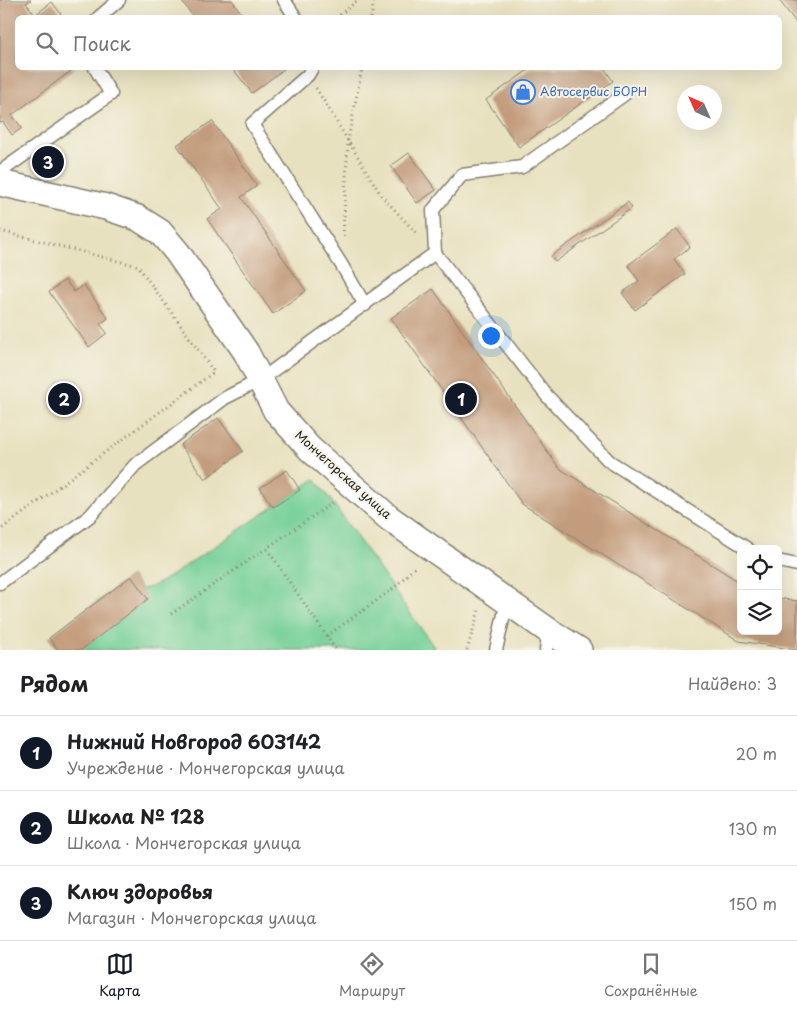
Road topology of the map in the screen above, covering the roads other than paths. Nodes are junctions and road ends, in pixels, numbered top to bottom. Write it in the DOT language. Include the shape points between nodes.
graph roads {
  1 [pos="119,0"];
  2 [pos="284,0"];
  3 [pos="102,15"];
  4 [pos="294,15"];
  5 [pos="96,70"];
  6 [pos="310,72"];
  7 [pos="626,94"];
  8 [pos="0,172"];
  9 [pos="0,183"];
  10 [pos="435,253"];
  11 [pos="365,305"];
  12 [pos="260,380"];
  13 [pos="742,545"];
  14 [pos="782,562"];
  15 [pos="797,565"];
  16 [pos="0,583"];
  17 [pos="507,601"];
  18 [pos="548,641"];
  19 [pos="496,650"];
  20 [pos="579,650"];
  1 -- 3 [label="lane"];
  2 -- 4 [label="lane"];
  5 -- 8 [label="lane" via="112,94"];
  6 -- 11 [label="lane" via="252,124"];
  7 -- 10 [label="lane" via="522,167 462,175 433,210"];
  9 -- 12 [label="street, Мончегорская улица" via="106,207 138,218 160,232 246,352"];
  10 -- 11 [label="lane"];
  10 -- 13 [label="lane" via="547,396 609,461"];
  11 -- 12 [label="lane"];
  12 -- 16 [label="lane" via="225,398 134,465 90,516"];
  12 -- 17 [label="street, Мончегорская улица" via="276,411 310,449 389,518"];
  14 -- 15 [label="lane"];
  17 -- 18 [label="street, Мончегорская улица"];
  17 -- 19 [label="lane"];
  18 -- 20 [label="street, Мончегорская улица"];
}
